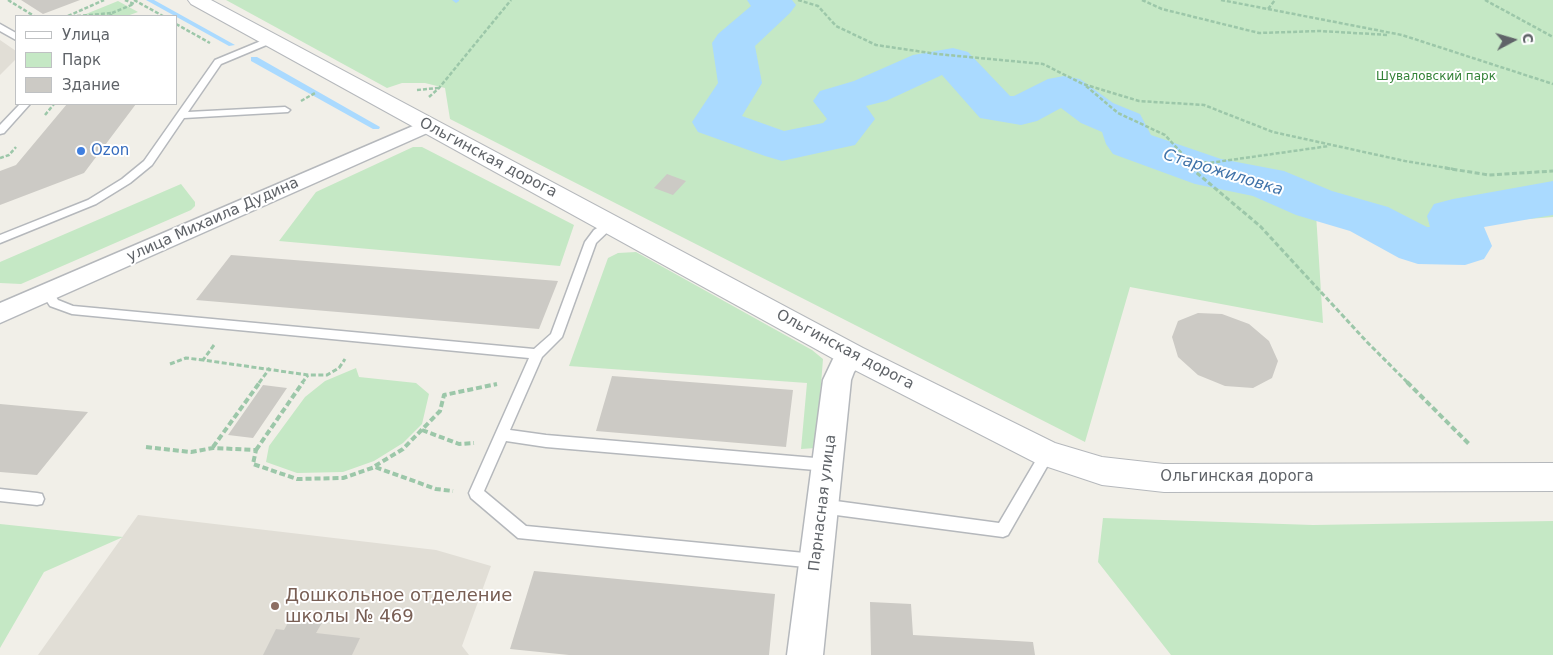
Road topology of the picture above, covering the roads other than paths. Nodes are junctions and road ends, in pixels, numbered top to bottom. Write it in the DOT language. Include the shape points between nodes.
graph roads {
  1 [pos="197,0"];
  2 [pos="0,27"];
  3 [pos="15,36"];
  4 [pos="273,39"];
  5 [pos="24,105"];
  6 [pos="285,110"];
  7 [pos="183,114"];
  8 [pos="427,126"];
  9 [pos="0,131"];
  10 [pos="610,224"];
  11 [pos="0,239"];
  12 [pos="48,294"];
  13 [pos="0,314"];
  14 [pos="537,354"];
  15 [pos="853,356"];
  16 [pos="500,438"];
  17 [pos="1047,454"];
  18 [pos="827,465"];
  19 [pos="1553,477"];
  20 [pos="0,495"];
  21 [pos="37,499"];
  22 [pos="821,506"];
  23 [pos="816,561"];
  24 [pos="805,655"];
  1 -- 4 [label="street, Ольгинская дорога"];
  2 -- 3 [label="lane"];
  4 -- 7 [label="lane" via="218,62"];
  4 -- 8 [label="street, Ольгинская дорога"];
  5 -- 9 [label="lane"];
  6 -- 7 [label="lane"];
  7 -- 11 [label="lane" via="148,163 126,182 92,202"];
  8 -- 10 [label="street, Ольгинская дорога"];
  8 -- 12 [label="street, улица Михаила Дудина"];
  10 -- 14 [label="lane" via="591,242 556,337"];
  10 -- 15 [label="street, Ольгинская дорога"];
  12 -- 13 [label="street, улица Михаила Дудина"];
  12 -- 14 [label="lane" via="54,303 72,310"];
  14 -- 16 [label="lane"];
  15 -- 17 [label="street, Ольгинская дорога"];
  15 -- 18 [label="street, Парнасная улица" via="843,366 837,380"];
  16 -- 18 [label="lane"];
  16 -- 23 [label="lane" via="476,493 523,533"];
  17 -- 19 [label="street, Ольгинская дорога" via="1102,471 1164,478"];
  17 -- 22 [label="lane" via="1004,530"];
  18 -- 22 [label="street, Парнасная улица"];
  20 -- 21 [label="lane"];
  22 -- 23 [label="street, Парнасная улица"];
  23 -- 24 [label="street, Парнасная улица"];
}
